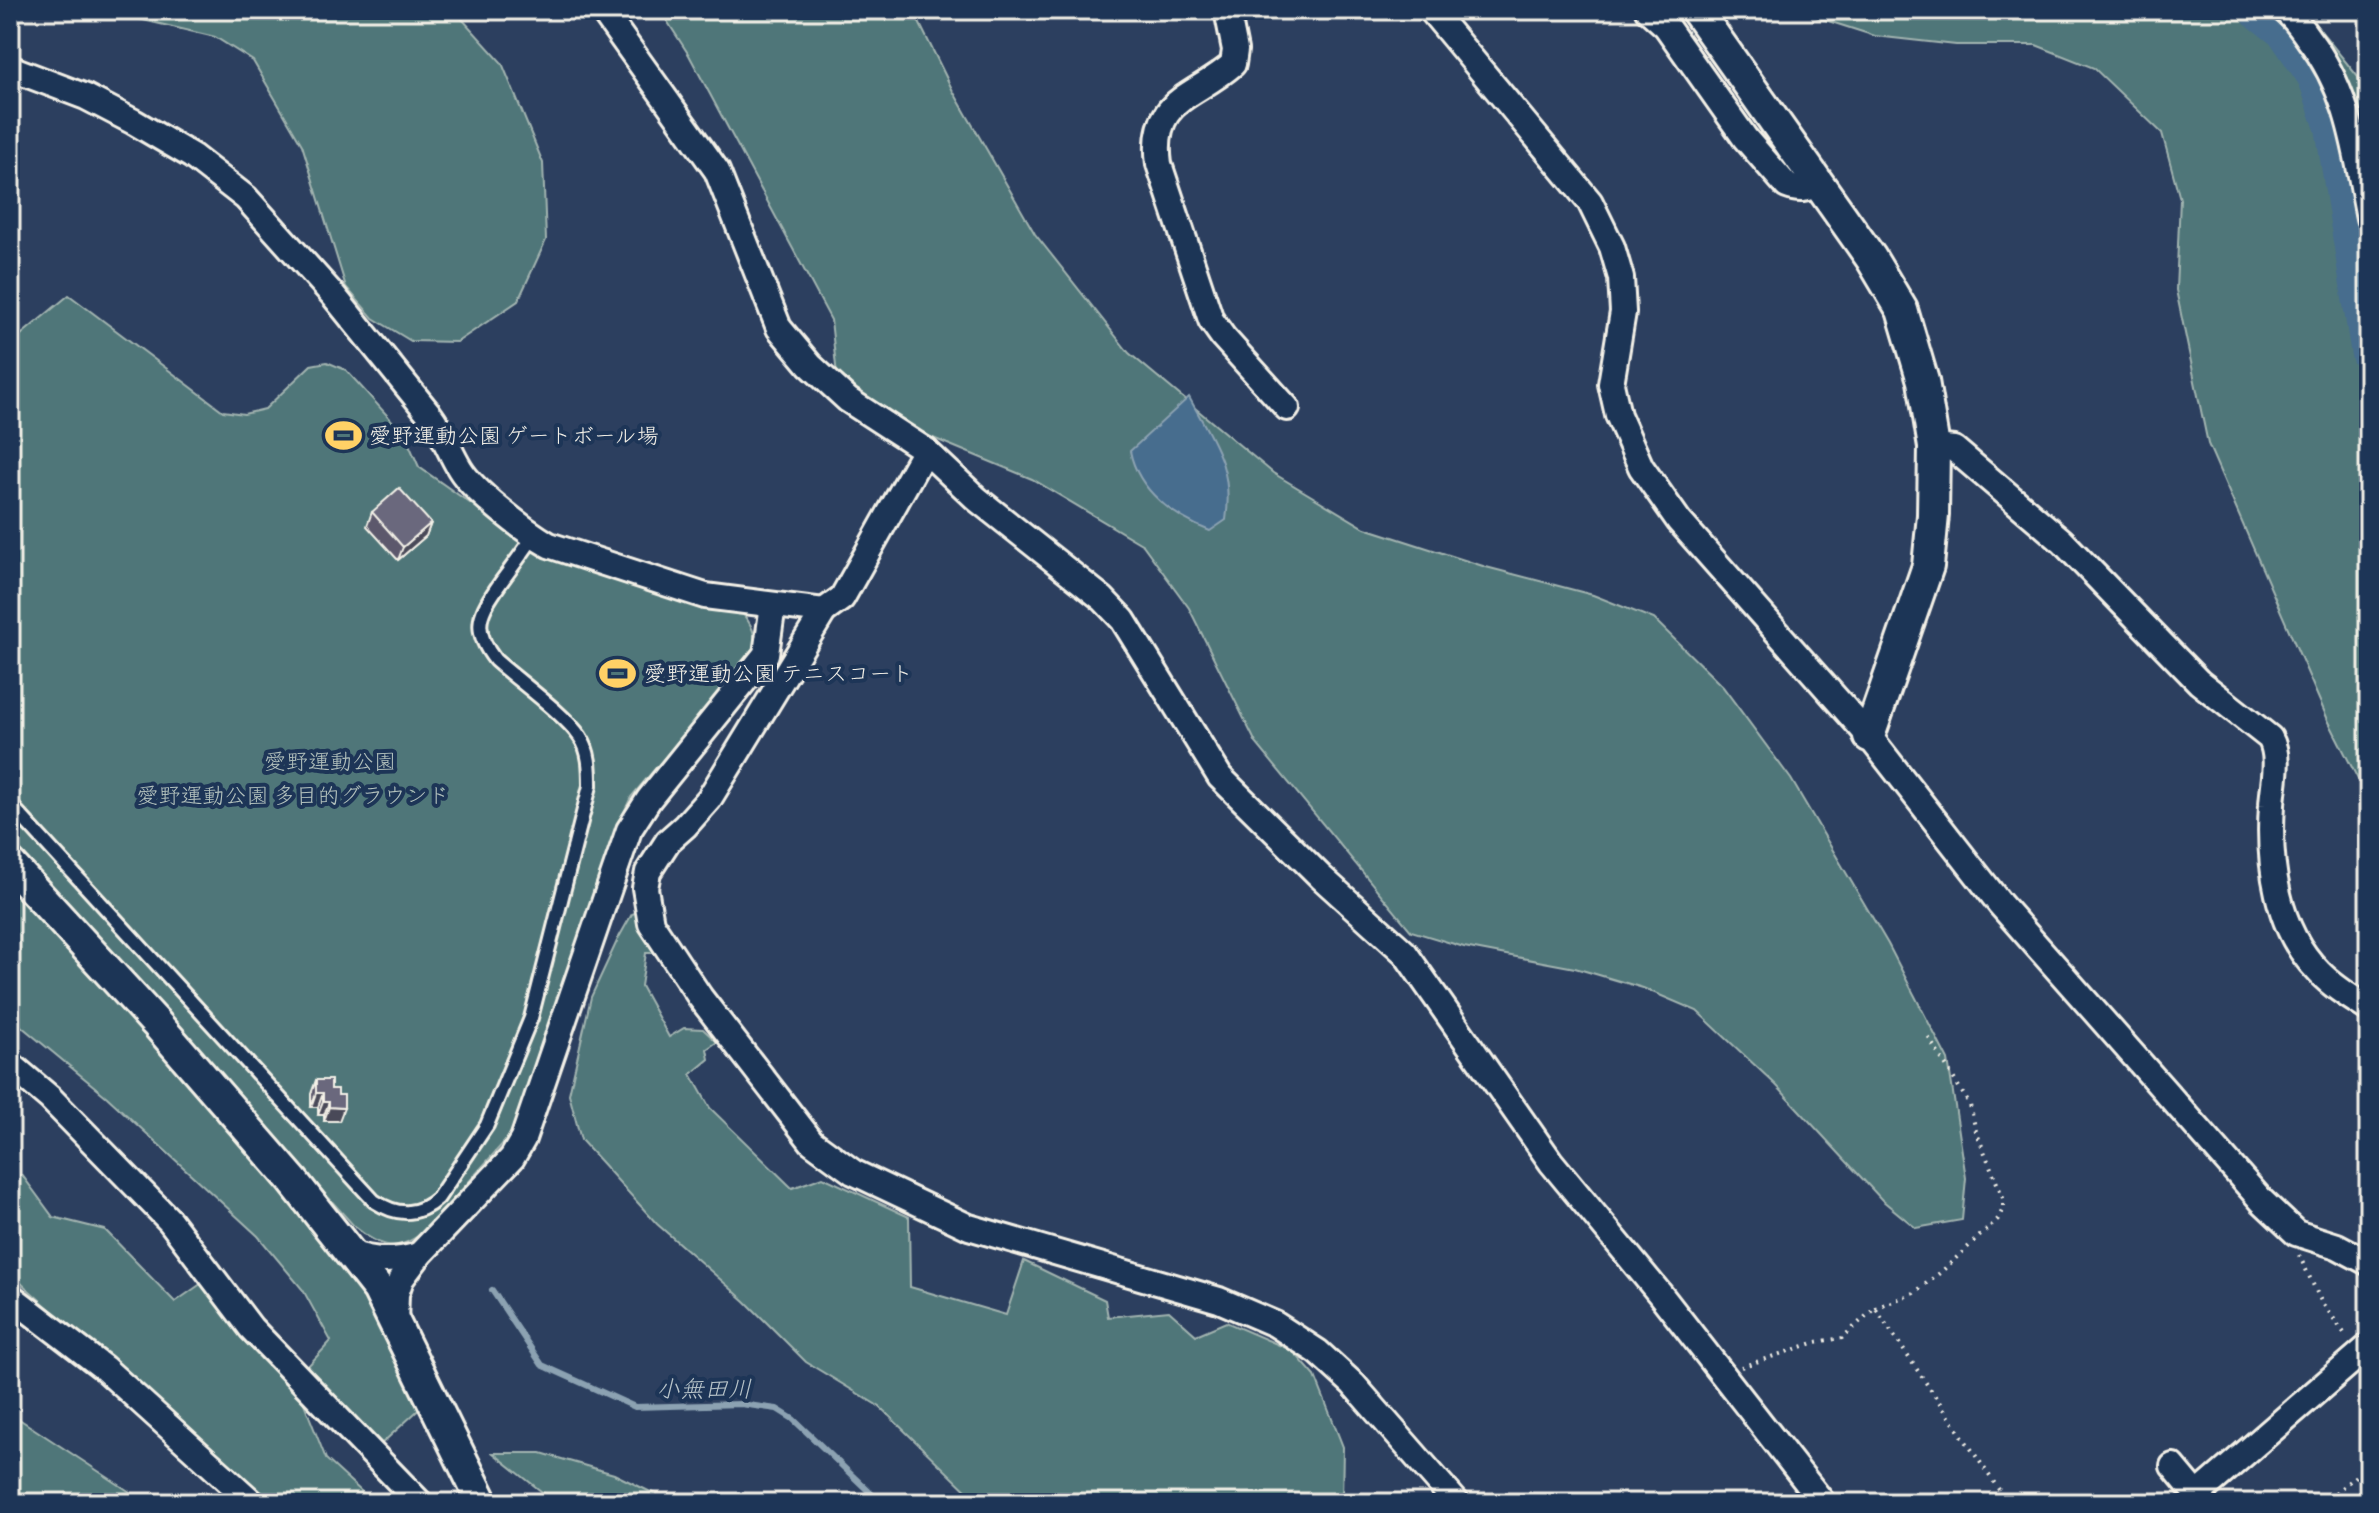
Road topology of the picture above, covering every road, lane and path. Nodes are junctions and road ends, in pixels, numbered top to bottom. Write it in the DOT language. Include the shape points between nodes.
graph roads {
  1 [pos="602,10"];
  2 [pos="1227,10"];
  3 [pos="1431,10"];
  4 [pos="1648,10"];
  5 [pos="1696,10"];
  6 [pos="2284,10"];
  7 [pos="10,68"];
  8 [pos="2365,178"];
  9 [pos="1818,183"];
  10 [pos="2369,218"];
  11 [pos="1287,408"];
  12 [pos="1934,447"];
  13 [pos="925,450"];
  14 [pos="534,536"];
  15 [pos="773,605"];
  16 [pos="824,611"];
  17 [pos="1869,736"];
  18 [pos="10,804"];
  19 [pos="10,864"];
  20 [pos="2369,1009"];
  21 [pos="1927,1035"];
  22 [pos="10,1064"];
  23 [pos="2296,1233"];
  24 [pos="350,1253"];
  25 [pos="419,1255"];
  26 [pos="2369,1263"];
  27 [pos="10,1296"];
  28 [pos="1875,1308"];
  29 [pos="395,1323"];
  30 [pos="2364,1350"];
  31 [pos="1722,1373"];
  32 [pos="2369,1465"];
  33 [pos="2173,1466"];
  34 [pos="396,1478"];
  35 [pos="2200,1499"];
  36 [pos="480,1501"];
  37 [pos="253,1503"];
  38 [pos="401,1503"];
  39 [pos="420,1503"];
  40 [pos="1457,1503"];
  41 [pos="1823,1503"];
  42 [pos="2008,1503"];
  43 [pos="2323,1503"];
  1 -- 13 [label="street" via="717,171 779,328 848,400"];
  2 -- 11 [label="street" via="1233,64 1174,102 1158,133 1159,164 1211,320"];
  3 -- 17 [label="street" via="1590,202 1612,247 1623,312 1611,384 1641,467 1679,521"];
  4 -- 9 [label="street" via="1666,26 1745,138 1787,186 1810,189"];
  5 -- 9 [label="street"];
  6 -- 8 [label="street" via="2334,78"];
  7 -- 14 [label="street" via="134,122 192,156 246,198 430,415 460,470"];
  8 -- 10 [label="street"];
  9 -- 12 [label="street" via="1902,310 1923,381"];
  12 -- 17 [label="street" via="1928,566"];
  12 -- 20 [label="street" via="1954,449 2062,541 2199,682 2270,738 2276,763 2272,874 2286,919 2319,972"];
  13 -- 16 [label="street" via="842,598"];
  13 -- 31 [label="street" via="1123,620 1220,777 1405,953 1551,1162"];
  14 -- 15 [label="street" via="705,596"];
  14 -- 18 [label="lane" via="483,608 480,635 495,660 580,737 587,751 590,786 531,1018 487,1125 430,1205 398,1213 374,1201"];
  15 -- 16 [label="street"];
  15 -- 25 [label="street" via="766,654 629,830 523,1139 512,1158"];
  16 -- 40 [label="street" via="709,799 668,841 648,872 651,923 700,997 812,1142 853,1172 969,1227 1219,1300 1275,1324 1318,1352 1353,1384"];
  17 -- 23 [label="street" via="2000,904"];
  19 -- 24 [label="street" via="156,1023"];
  21 -- 28 [label="path" via="1970,1105 2003,1209 1914,1293"];
  22 -- 34 [label="street" via="170,1221 251,1328"];
  23 -- 26 [label="street"];
  23 -- 30 [label="path" via="2298,1253 2321,1301"];
  24 -- 25 [label="street" via="384,1261"];
  24 -- 29 [label="street" via="378,1289"];
  25 -- 29 [label="street" via="401,1279"];
  27 -- 37 [label="street" via="104,1368"];
  28 -- 31 [label="path" via="1842,1338"];
  28 -- 42 [label="path"];
  29 -- 36 [label="street"];
  30 -- 35 [label="street"];
  31 -- 41 [label="street"];
  32 -- 43 [label="path"];
  33 -- 35 [label="street"];
  34 -- 38 [label="street"];
  34 -- 39 [label="street"];
}
